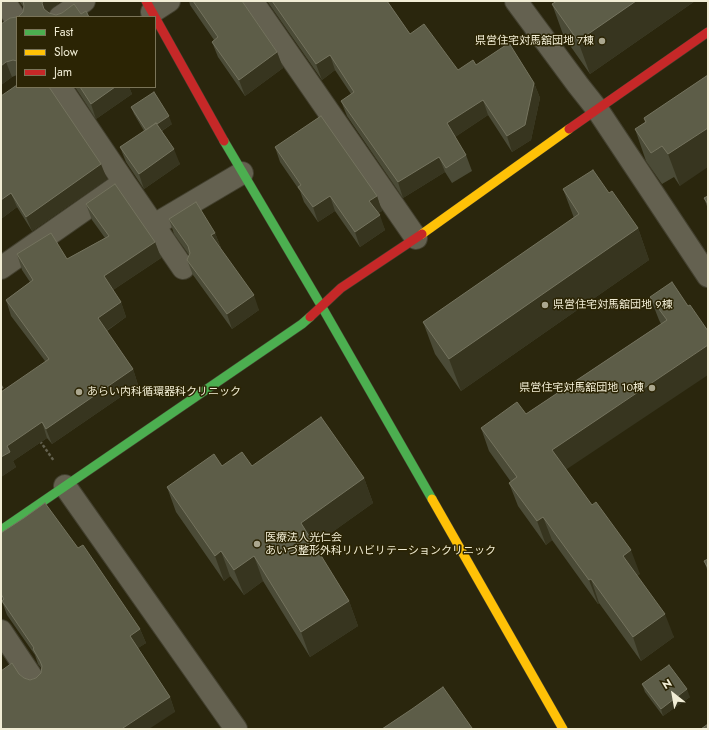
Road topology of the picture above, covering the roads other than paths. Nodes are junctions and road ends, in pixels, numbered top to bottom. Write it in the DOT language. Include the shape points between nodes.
graph roads {
  1 [pos="4,1"];
  2 [pos="84,1"];
  3 [pos="252,1"];
  4 [pos="516,1"];
  5 [pos="156,5"];
  6 [pos="62,16"];
  7 [pos="16,19"];
  8 [pos="708,32"];
  9 [pos="61,88"];
  10 [pos="597,109"];
  11 [pos="242,173"];
  12 [pos="124,182"];
  13 [pos="154,225"];
  14 [pos="416,238"];
  15 [pos="1,268"];
  16 [pos="182,268"];
  17 [pos="708,276"];
  18 [pos="322,307"];
  19 [pos="67,484"];
  20 [pos="1,530"];
  21 [pos="1,631"];
  22 [pos="35,682"];
  23 [pos="229,727"];
  24 [pos="560,728"];
  1 -- 7 [label="street"];
  2 -- 6 [label="street"];
  3 -- 14 [label="street"];
  4 -- 10 [label="street"];
  5 -- 11 [label="street"];
  8 -- 10 [label="street"];
  9 -- 12 [label="street"];
  10 -- 14 [label="street"];
  10 -- 17 [label="street"];
  11 -- 13 [label="street"];
  11 -- 18 [label="street"];
  12 -- 13 [label="street"];
  12 -- 15 [label="street"];
  13 -- 16 [label="street"];
  14 -- 18 [label="street" via="341,288"];
  18 -- 19 [label="street" via="302,324"];
  18 -- 24 [label="street"];
  19 -- 20 [label="street"];
  19 -- 23 [label="street"];
  21 -- 22 [label="street"];
}
